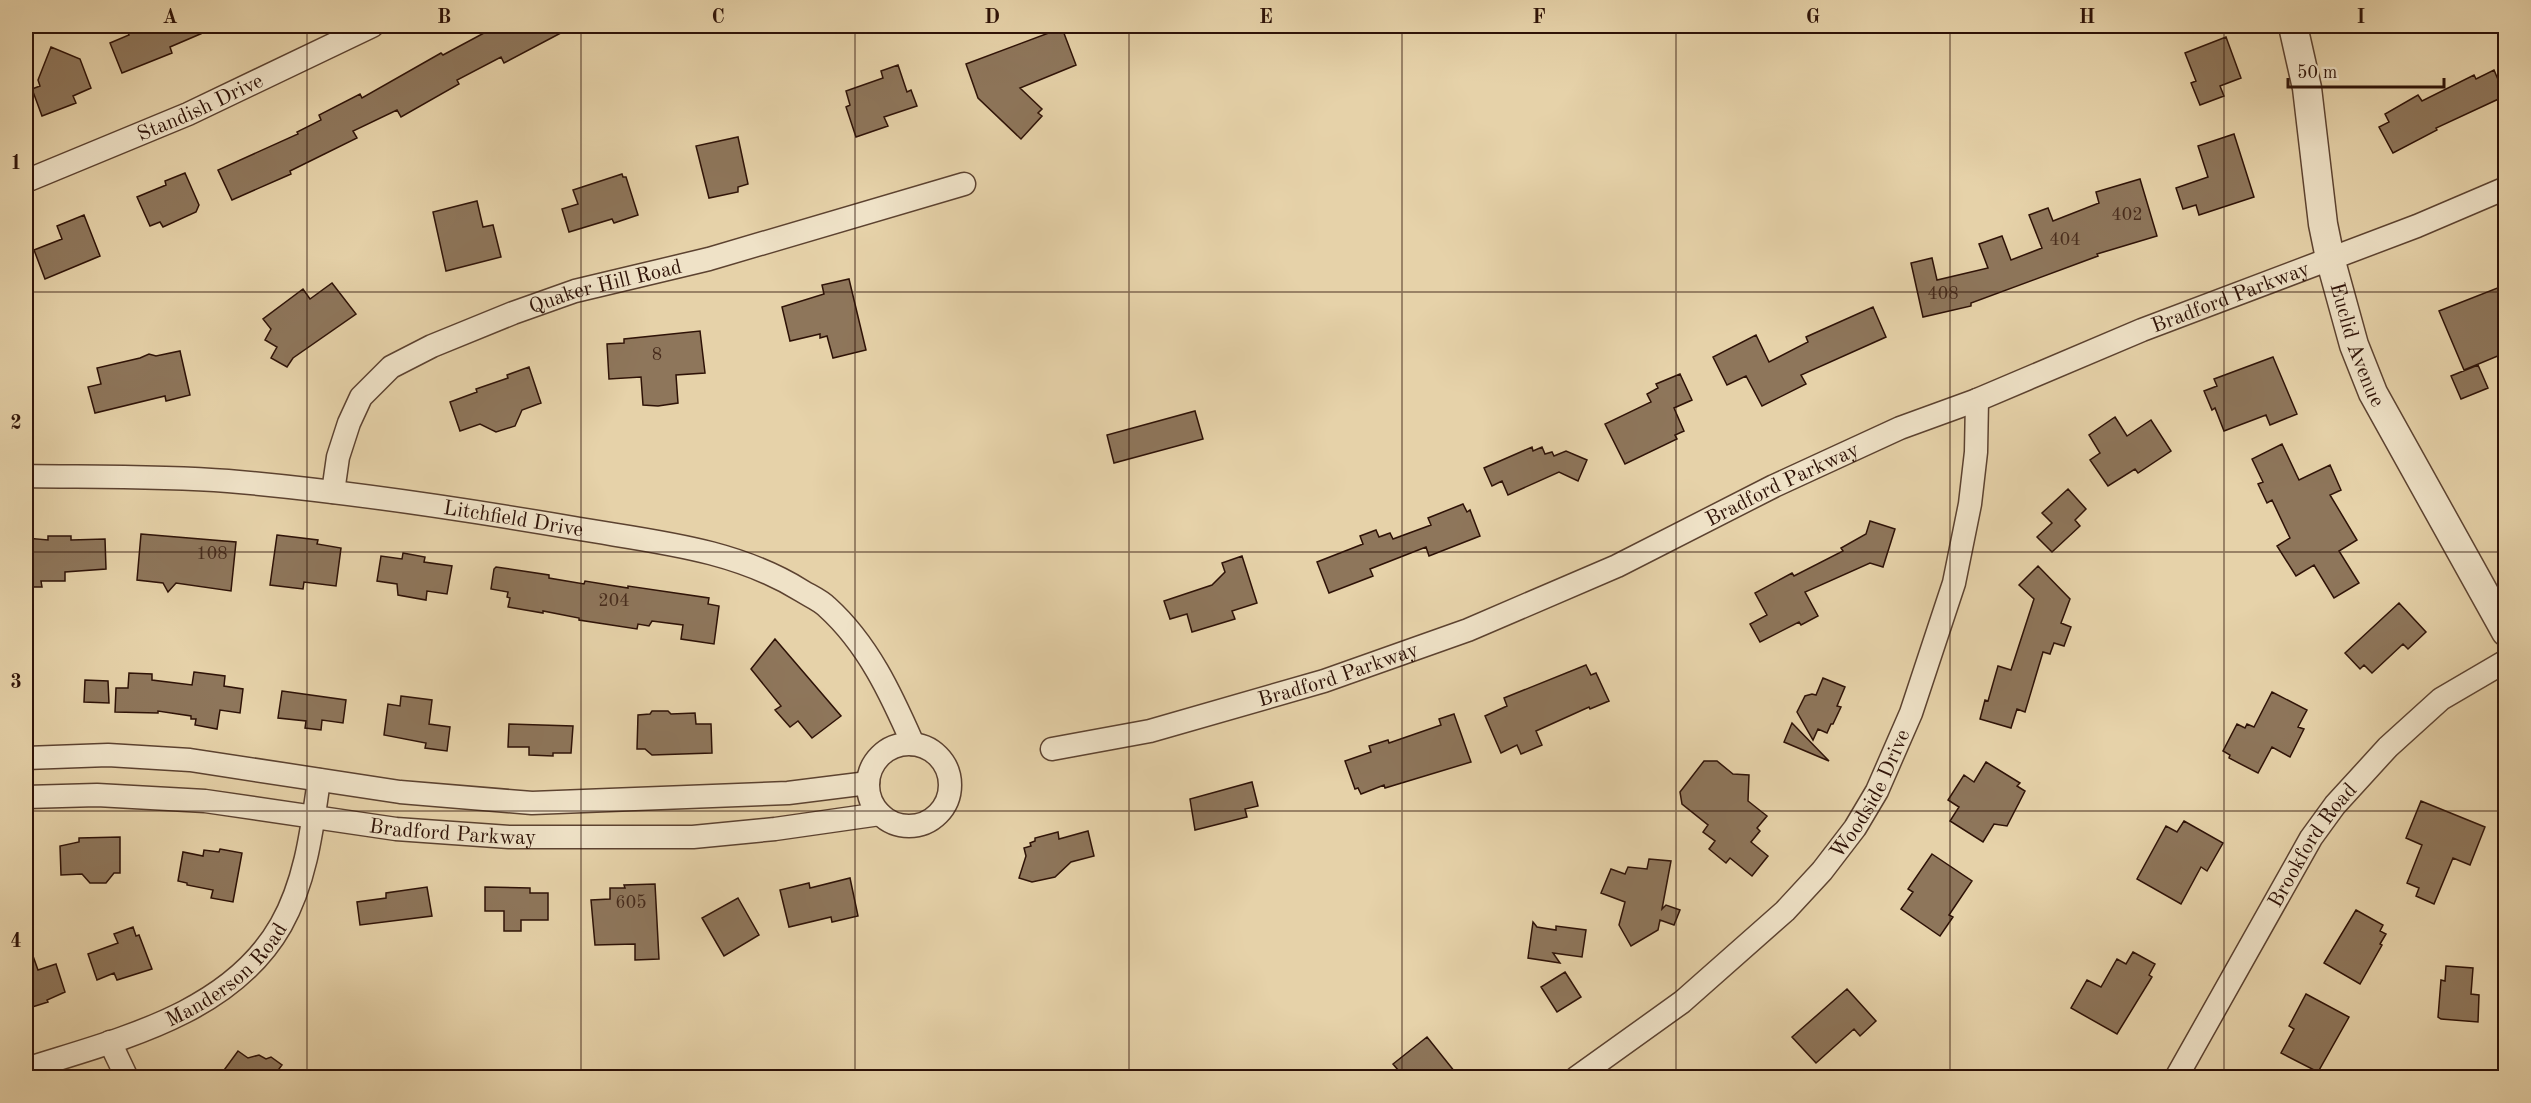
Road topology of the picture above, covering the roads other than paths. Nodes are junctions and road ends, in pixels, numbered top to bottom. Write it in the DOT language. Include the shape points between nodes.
graph roads {
  1 [pos="372,26"];
  2 [pos="2293,26"];
  3 [pos="26,181"];
  4 [pos="964,184"];
  5 [pos="2505,188"];
  6 [pos="2330,258"];
  7 [pos="1977,400"];
  8 [pos="26,476"];
  9 [pos="333,492"];
  10 [pos="2505,632"];
  11 [pos="2505,661"];
  12 [pos="913,744"];
  13 [pos="1052,749"];
  14 [pos="26,758"];
  15 [pos="318,780"];
  16 [pos="868,783"];
  17 [pos="26,797"];
  18 [pos="880,814"];
  19 [pos="313,817"];
  20 [pos="110,1042"];
  21 [pos="26,1069"];
  22 [pos="127,1077"];
  23 [pos="1576,1077"];
  24 [pos="2176,1077"];
  1 -- 3 [label="street, Standish Drive" via="188,114"];
  2 -- 6 [label="street, Euclid Avenue" via="2307,88"];
  4 -- 9 [label="street, Quaker Hill Road" via="709,258 575,291 432,346 391,367 362,397 338,457"];
  5 -- 6 [label="street, Bradford Parkway"];
  6 -- 7 [label="street, Bradford Parkway" via="2142,330"];
  6 -- 10 [label="street, Euclid Avenue" via="2354,345 2373,393"];
  7 -- 13 [label="street, Bradford Parkway" via="1900,428 1774,486 1617,567 1468,630 1324,681 1150,731"];
  7 -- 23 [label="street, Woodside Drive" via="1970,504 1954,583 1911,713 1866,810 1822,872 1785,910 1682,1002"];
  8 -- 9 [label="street, Litchfield Drive" via="227,481"];
  9 -- 12 [label="street, Litchfield Drive" via="437,505 714,552 780,577 826,606 849,631 875,665"];
  11 -- 24 [label="street, Brookford Road" via="2441,699 2388,747 2335,805 2311,838"];
  12 -- 16 [label="street" via="900,744 882,754 870,770"];
  12 -- 18 [label="street" via="942,759 950,780 946,802 932,819 911,826 889,821"];
  14 -- 15 [label="street, Bradford Parkway" via="108,755 190,760"];
  15 -- 16 [label="street, Bradford Parkway" via="400,792 532,803 788,793"];
  15 -- 19 [label="street, Manderson Road"];
  16 -- 18 [label="street" via="873,805"];
  17 -- 19 [label="street, Bradford Parkway" via="97,795 204,801"];
  18 -- 19 [label="street, Bradford Parkway" via="693,837 509,837 396,830"];
  19 -- 20 [label="street, Manderson Road" via="308,851 292,899 281,926 255,960 215,996 190,1011"];
  20 -- 21 [label="street, Manderson Road"];
  20 -- 22 [label="street"];
}
